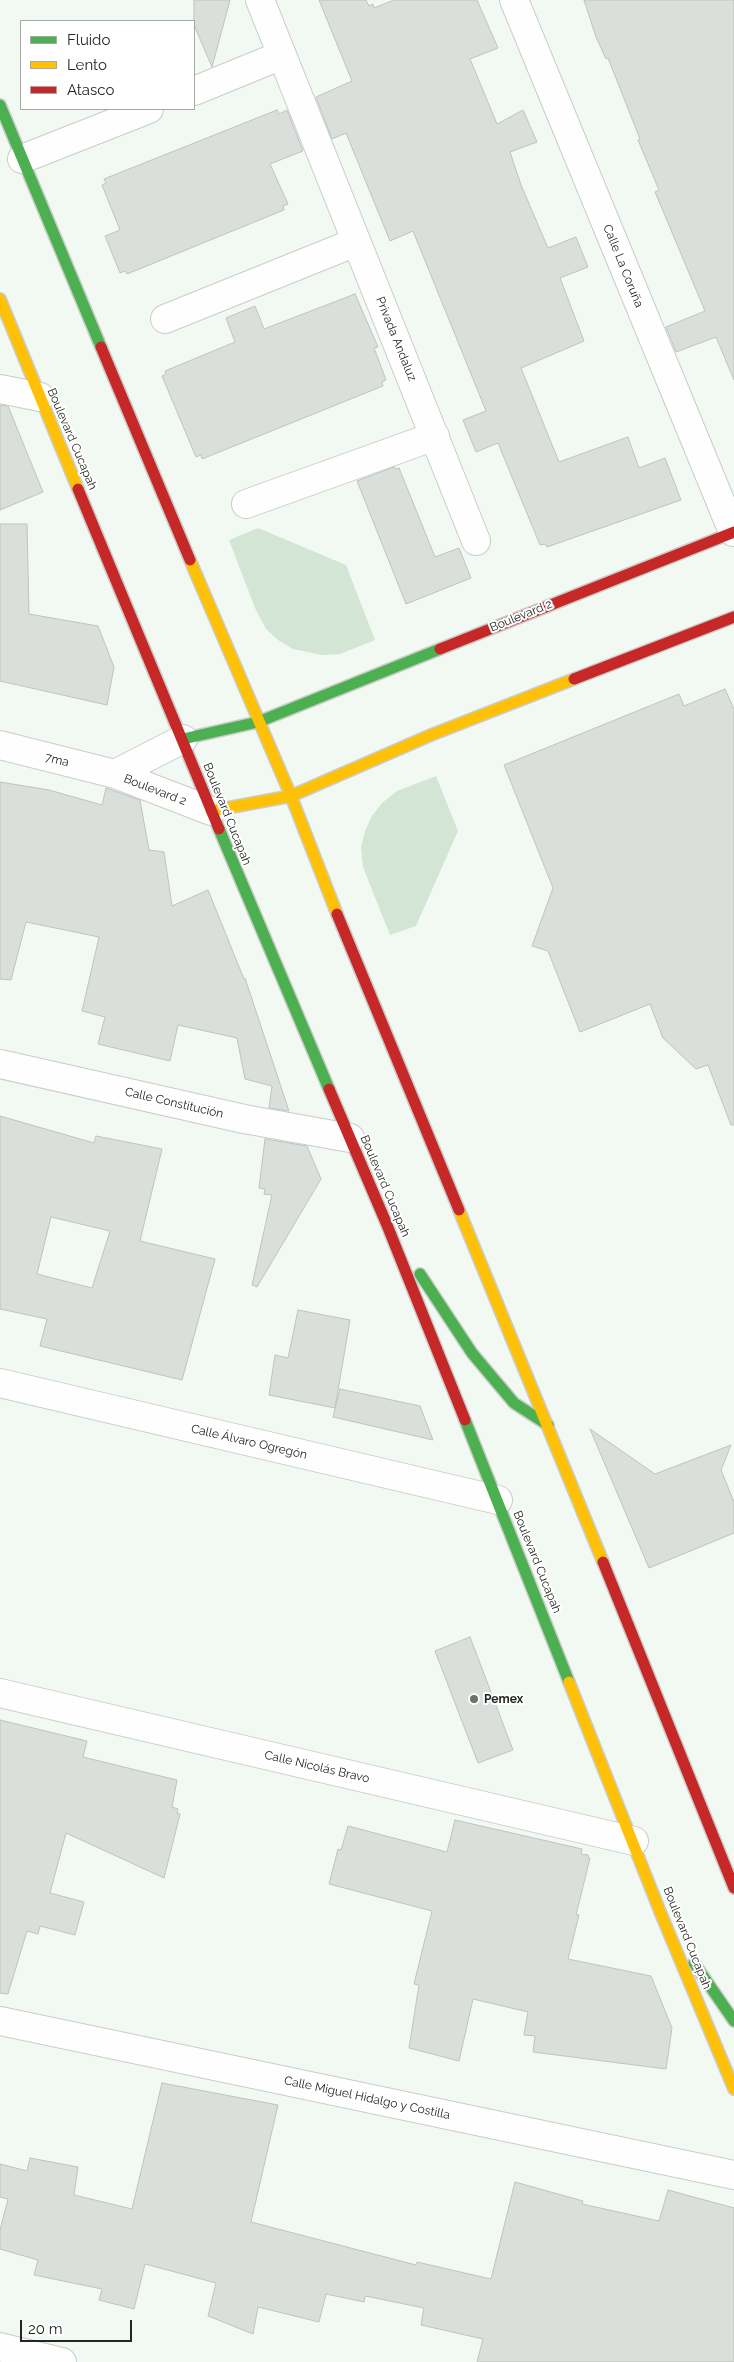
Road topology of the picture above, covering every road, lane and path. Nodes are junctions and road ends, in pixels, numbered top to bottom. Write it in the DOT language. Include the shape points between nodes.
graph roads {
  1 [pos="260,0"];
  2 [pos="514,0"];
  3 [pos="282,55"];
  4 [pos="195,90"];
  5 [pos="0,105"];
  6 [pos="145,110"];
  7 [pos="22,159"];
  8 [pos="356,242"];
  9 [pos="0,299"];
  10 [pos="166,320"];
  11 [pos="0,389"];
  12 [pos="40,397"];
  13 [pos="435,436"];
  14 [pos="246,504"];
  15 [pos="733,532"];
  16 [pos="476,541"];
  17 [pos="734,616"];
  18 [pos="258,722"];
  19 [pos="182,740"];
  20 [pos="0,745"];
  21 [pos="115,774"];
  22 [pos="291,796"];
  23 [pos="211,811"];
  24 [pos="0,1064"];
  25 [pos="350,1138"];
  26 [pos="387,1224"];
  27 [pos="0,1383"];
  28 [pos="548,1426"];
  29 [pos="498,1500"];
  30 [pos="0,1693"];
  31 [pos="634,1841"];
  32 [pos="734,1888"];
  33 [pos="662,1914"];
  34 [pos="0,2020"];
  35 [pos="734,2021"];
  36 [pos="734,2089"];
  37 [pos="734,2175"];
  38 [pos="0,2347"];
  39 [pos="62,2362"];
  1 -- 3 [label="street, Privada Andaluz"];
  2 -- 15 [label="street, Calle La Coruña"];
  3 -- 4 [label="street"];
  3 -- 8 [label="street, Privada Andaluz"];
  5 -- 7 [label="main road"];
  6 -- 7 [label="street"];
  7 -- 18 [label="main road"];
  8 -- 10 [label="street"];
  8 -- 13 [label="street, Privada Andaluz"];
  9 -- 12 [label="main road, Boulevard Cucapah"];
  11 -- 12 [label="street"];
  12 -- 19 [label="main road, Boulevard Cucapah"];
  13 -- 14 [label="street"];
  13 -- 16 [label="street, Privada Andaluz"];
  15 -- 18 [label="main road, Boulevard 2"];
  17 -- 22 [label="main road" via="431,734"];
  18 -- 19 [label="main road, Boulevard 2"];
  18 -- 22 [label="main road"];
  19 -- 21 [label="street, Boulevard 2"];
  19 -- 23 [label="main road, Boulevard Cucapah"];
  20 -- 21 [label="street, 7ma"];
  21 -- 23 [label="street, Boulevard 2"];
  22 -- 23 [label="main road"];
  22 -- 28 [label="main road" via="360,973"];
  23 -- 25 [label="main road, Boulevard Cucapah"];
  24 -- 25 [label="street, Calle Constitución"];
  25 -- 26 [label="main road, Boulevard Cucapah"];
  26 -- 28 [label="main road" via="472,1353 514,1403"];
  26 -- 29 [label="main road, Boulevard Cucapah"];
  27 -- 29 [label="street, Calle Álvaro Ogregón"];
  28 -- 32 [label="main road"];
  29 -- 31 [label="main road, Boulevard Cucapah"];
  30 -- 31 [label="street, Calle Nicolás Bravo"];
  31 -- 33 [label="main road, Boulevard Cucapah"];
  33 -- 35 [label="main road"];
  33 -- 36 [label="main road, Boulevard Cucapah"];
  34 -- 37 [label="street, Calle Miguel Hidalgo y Costilla"];
  38 -- 39 [label="street"];
}
